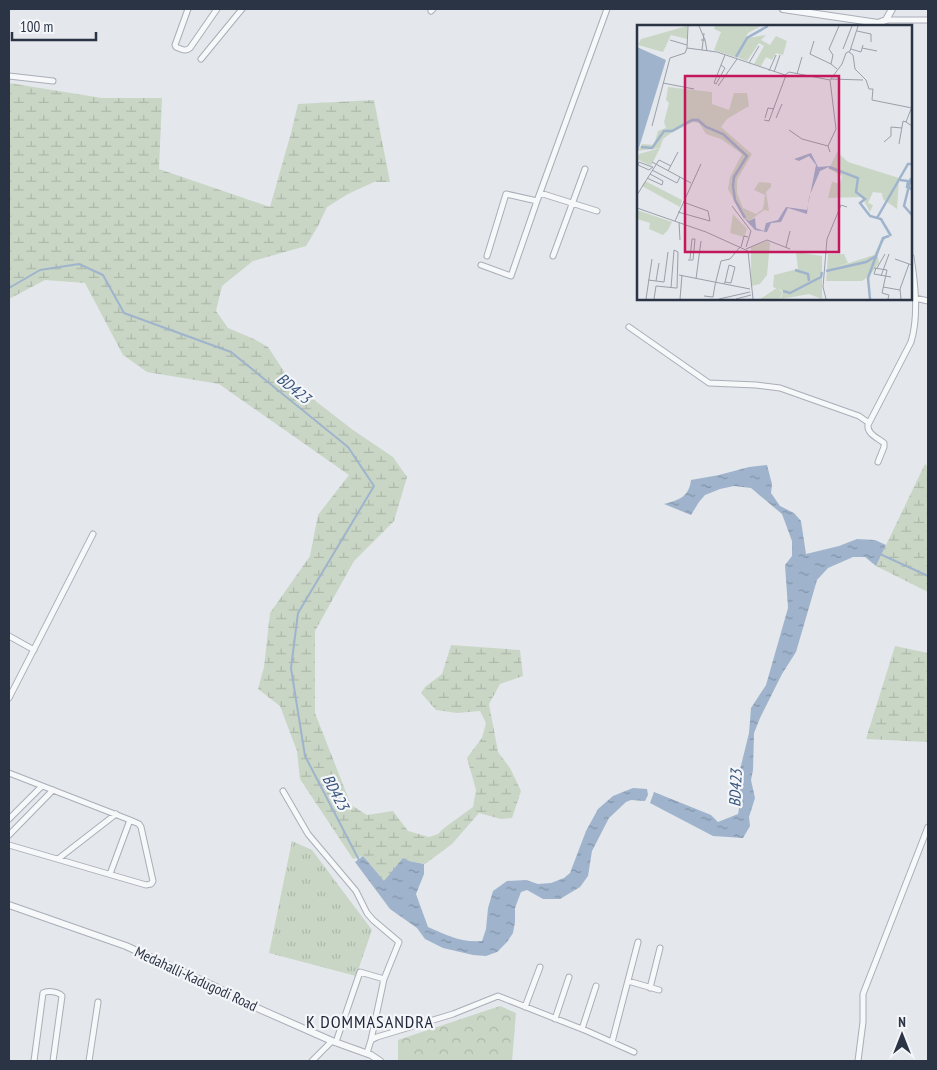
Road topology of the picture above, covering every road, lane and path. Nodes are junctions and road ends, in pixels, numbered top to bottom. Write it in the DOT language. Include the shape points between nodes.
graph roads {
  1 [pos="188,9"];
  2 [pos="217,9"];
  3 [pos="242,9"];
  4 [pos="607,9"];
  5 [pos="783,9"];
  6 [pos="892,9"];
  7 [pos="800,10"];
  8 [pos="928,20"];
  9 [pos="883,22"];
  10 [pos="201,59"];
  11 [pos="9,76"];
  12 [pos="53,81"];
  13 [pos="585,169"];
  14 [pos="540,193"];
  15 [pos="536,201"];
  16 [pos="572,204"];
  17 [pos="597,212"];
  18 [pos="487,256"];
  19 [pos="553,256"];
  20 [pos="912,263"];
  21 [pos="480,266"];
  22 [pos="915,298"];
  23 [pos="928,301"];
  24 [pos="629,327"];
  25 [pos="869,423"];
  26 [pos="878,462"];
  27 [pos="93,534"];
  28 [pos="9,636"];
  29 [pos="34,650"];
  30 [pos="9,697"];
  31 [pos="9,773"];
  32 [pos="42,786"];
  33 [pos="53,790"];
  34 [pos="283,791"];
  35 [pos="116,814"];
  36 [pos="9,819"];
  37 [pos="130,820"];
  38 [pos="928,827"];
  39 [pos="9,835"];
  40 [pos="9,845"];
  41 [pos="58,859"];
  42 [pos="110,874"];
  43 [pos="9,904"];
  44 [pos="638,942"];
  45 [pos="660,948"];
  46 [pos="540,967"];
  47 [pos="569,977"];
  48 [pos="384,979"];
  49 [pos="628,981"];
  50 [pos="596,986"];
  51 [pos="650,988"];
  52 [pos="659,990"];
  53 [pos="98,1002"];
  54 [pos="525,1007"];
  55 [pos="555,1019"];
  56 [pos="582,1029"];
  57 [pos="371,1040"];
  58 [pos="334,1041"];
  59 [pos="612,1042"];
  60 [pos="634,1052"];
  61 [pos="367,1053"];
  62 [pos="34,1061"];
  63 [pos="53,1061"];
  64 [pos="89,1061"];
  65 [pos="312,1061"];
  66 [pos="380,1061"];
  67 [pos="858,1061"];
  1 -- 2 [label="street" via="175,45 184,51 190,48"];
  3 -- 10 [label="street"];
  4 -- 14 [label="street"];
  5 -- 7 [label="street"];
  6 -- 9 [label="street"];
  7 -- 9 [label="street"];
  8 -- 9 [label="street"];
  11 -- 12 [label="street"];
  13 -- 16 [label="street"];
  14 -- 15 [label="street"];
  14 -- 16 [label="street"];
  15 -- 18 [label="street" via="506,194"];
  15 -- 21 [label="street" via="511,276"];
  16 -- 17 [label="street"];
  16 -- 19 [label="street"];
  20 -- 22 [label="street"];
  22 -- 23 [label="street"];
  22 -- 25 [label="street" via="911,342"];
  24 -- 25 [label="street" via="709,383 780,388 859,416"];
  25 -- 26 [label="street" via="869,432 884,443"];
  27 -- 29 [label="street"];
  28 -- 29 [label="street"];
  29 -- 30 [label="street"];
  31 -- 32 [label="street"];
  32 -- 33 [label="street"];
  32 -- 36 [label="street"];
  33 -- 35 [label="street"];
  33 -- 39 [label="street"];
  34 -- 48 [label="street" via="308,834 356,891 367,913 399,942"];
  35 -- 37 [label="street"];
  35 -- 41 [label="street"];
  37 -- 42 [label="street"];
  37 -- 42 [label="street" via="141,828 153,882 146,884"];
  38 -- 67 [label="street" via="863,994"];
  40 -- 41 [label="street"];
  41 -- 42 [label="street"];
  43 -- 58 [label="street, Medahalli-Kadugodi Road" via="126,946"];
  44 -- 49 [label="street"];
  45 -- 51 [label="street"];
  46 -- 54 [label="street"];
  47 -- 55 [label="street"];
  48 -- 57 [label="street"];
  48 -- 58 [label="street" via="360,972"];
  49 -- 51 [label="street"];
  49 -- 59 [label="street"];
  50 -- 56 [label="street"];
  51 -- 52 [label="street"];
  53 -- 64 [label="street"];
  54 -- 55 [label="street"];
  54 -- 57 [label="street" via="498,996"];
  55 -- 56 [label="street"];
  56 -- 59 [label="street"];
  57 -- 61 [label="street"];
  58 -- 61 [label="street, Medahalli-Kadugodi Road"];
  58 -- 65 [label="street"];
  59 -- 60 [label="street"];
  61 -- 66 [label="street, Medahalli-Kadugodi Road"];
  62 -- 63 [label="street" via="43,993 46,991 62,996"];
}
